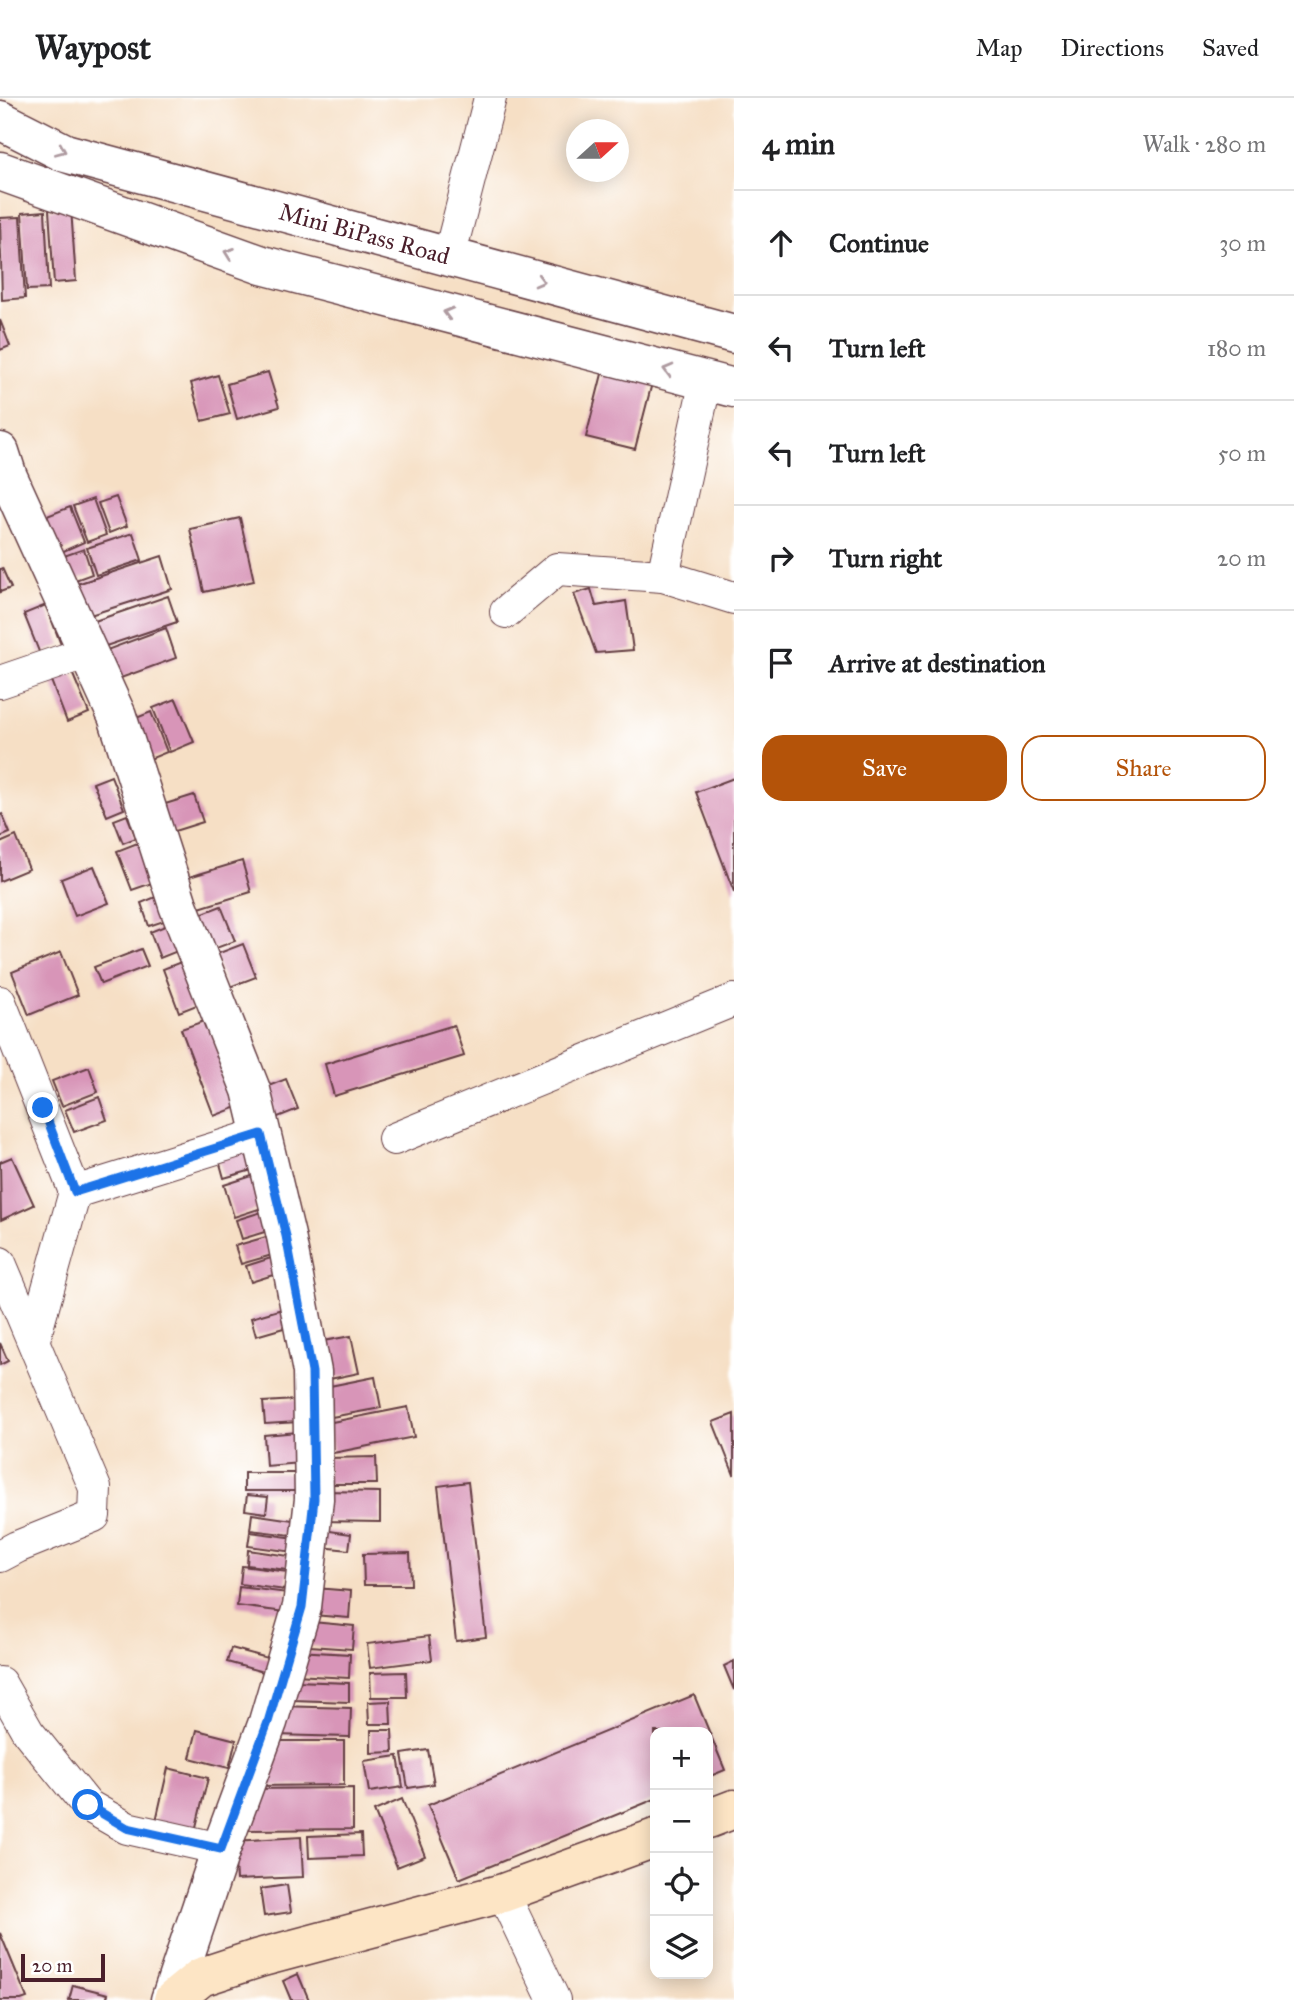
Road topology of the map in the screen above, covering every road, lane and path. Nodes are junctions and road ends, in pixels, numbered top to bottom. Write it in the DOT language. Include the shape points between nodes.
graph roads {
  1 [pos="490,98"];
  2 [pos="0,120"];
  3 [pos="0,171"];
  4 [pos="449,257"];
  5 [pos="734,334"];
  6 [pos="720,384"];
  7 [pos="3,470"];
  8 [pos="663,576"];
  9 [pos="734,598"];
  10 [pos="506,612"];
  11 [pos="88,652"];
  12 [pos="0,682"];
  13 [pos="734,1000"];
  14 [pos="0,1002"];
  15 [pos="261,1134"];
  16 [pos="394,1139"];
  17 [pos="75,1192"];
  18 [pos="0,1263"];
  19 [pos="34,1339"];
  20 [pos="0,1556"];
  21 [pos="0,1683"];
  22 [pos="734,1810"];
  23 [pos="713,1817"];
  24 [pos="650,1840"];
  25 [pos="221,1849"];
  26 [pos="503,1893"];
  27 [pos="172,2000"];
  28 [pos="554,2000"];
  1 -- 4 [label="street"];
  2 -- 4 [label="street, Mini BiPass Road, one-way" via="65,153"];
  6 -- 3 [label="street, one-way" via="262,265"];
  4 -- 5 [label="street, Mini BiPass Road, one-way"];
  6 -- 8 [label="street"];
  7 -- 11 [label="street"];
  8 -- 9 [label="street"];
  8 -- 10 [label="street" via="557,569"];
  11 -- 12 [label="street"];
  11 -- 15 [label="street" via="117,716 178,905 251,1090"];
  13 -- 16 [label="street"];
  14 -- 17 [label="street"];
  15 -- 17 [label="street"];
  15 -- 25 [label="street" via="312,1372 314,1499 302,1607 268,1722"];
  17 -- 19 [label="street"];
  18 -- 19 [label="street"];
  19 -- 20 [label="street" via="95,1488 94,1516"];
  21 -- 25 [label="street" via="28,1732 88,1805 127,1828"];
  22 -- 23 [label="main road"];
  24 -- 26 [label="main road"];
  25 -- 27 [label="street"];
  26 -- 27 [label="main road" via="259,1958 201,1977"];
  26 -- 28 [label="street"];
}
